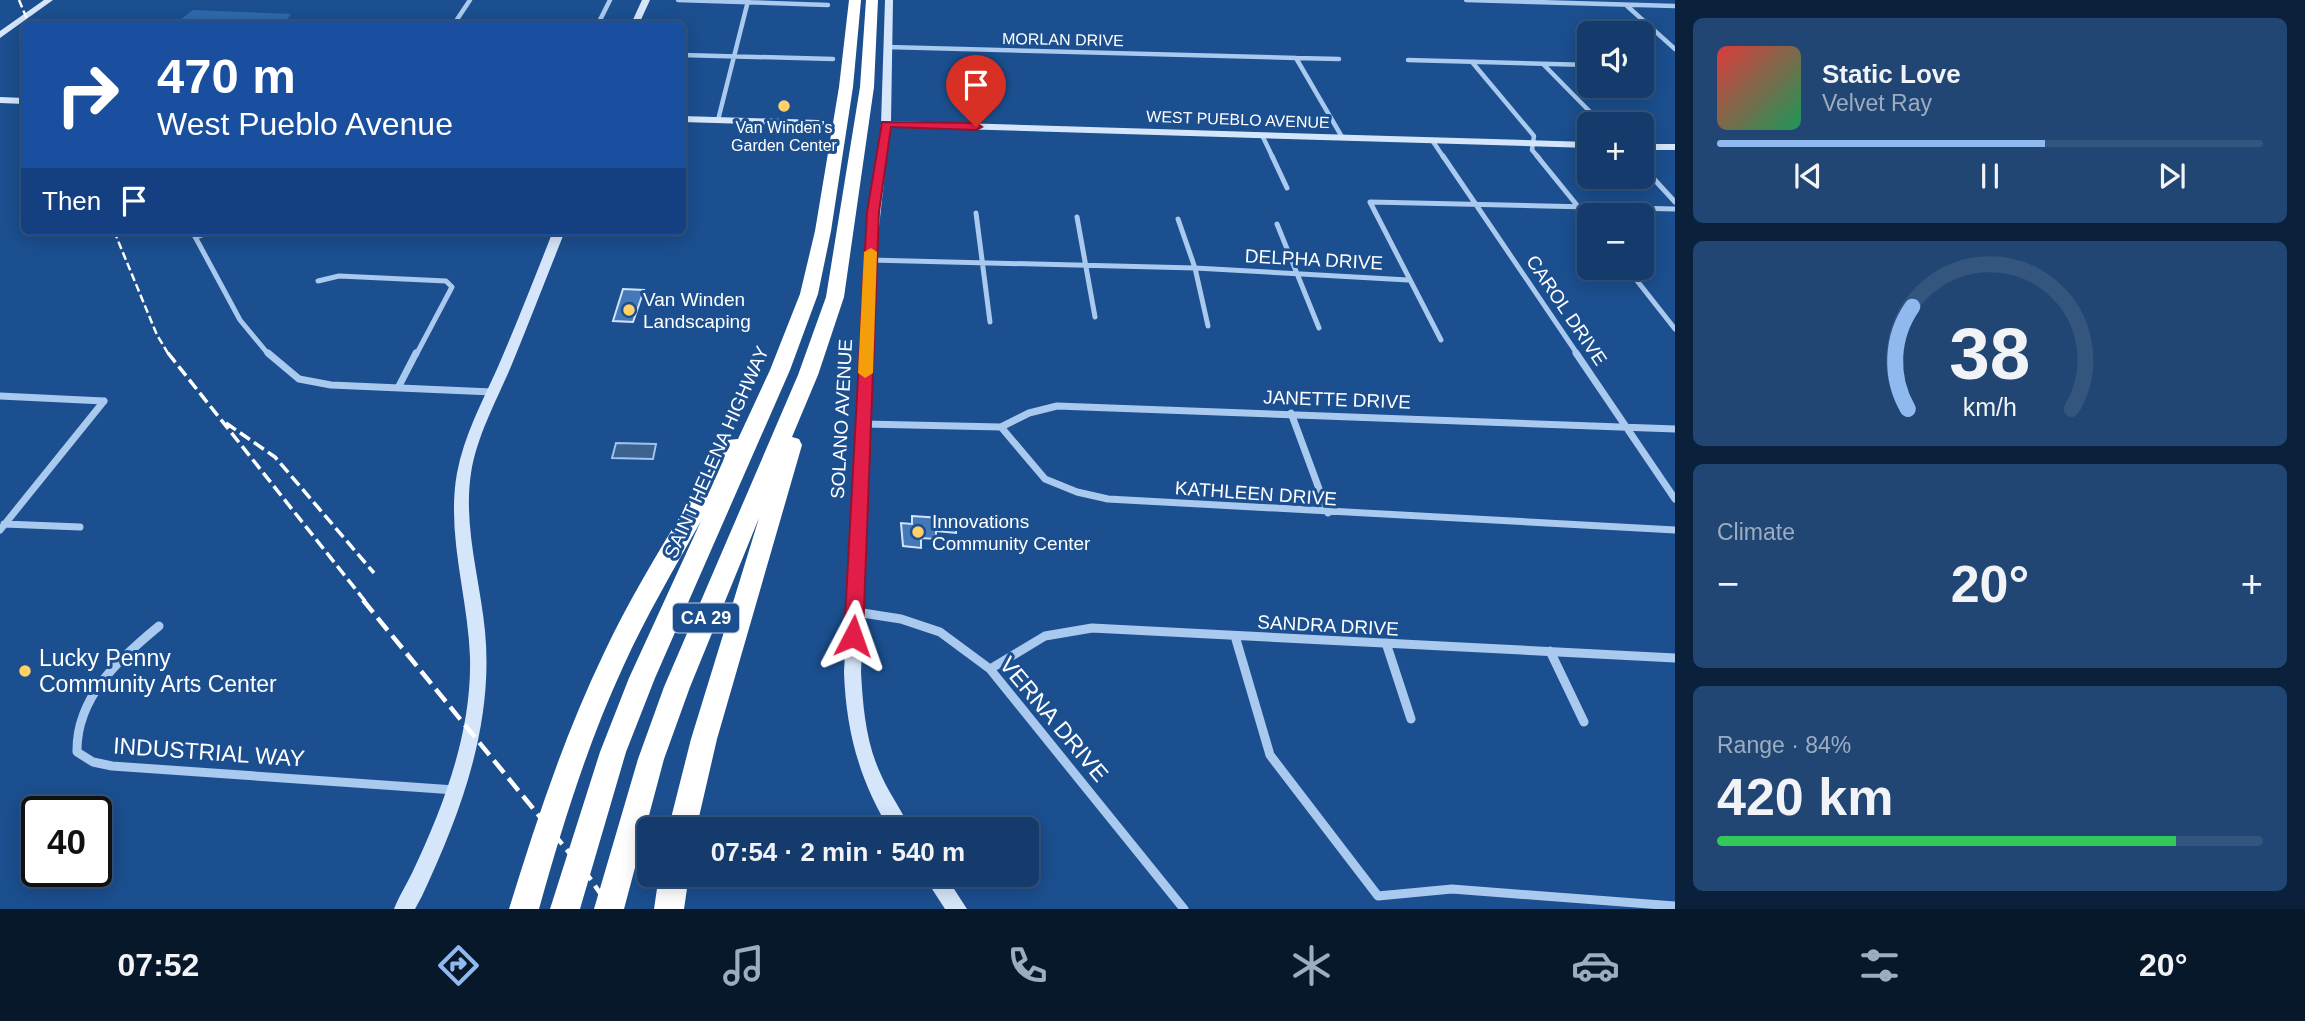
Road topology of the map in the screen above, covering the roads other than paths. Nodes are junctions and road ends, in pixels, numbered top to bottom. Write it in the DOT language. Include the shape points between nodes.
graph roads {
  1 [pos="37,0"];
  2 [pos="49,0"];
  3 [pos="470,0"];
  4 [pos="610,0"];
  5 [pos="646,0"];
  6 [pos="653,0"];
  7 [pos="678,0"];
  8 [pos="855,0"];
  9 [pos="873,0"];
  10 [pos="889,0"];
  11 [pos="1469,0"];
  12 [pos="747,1"];
  13 [pos="1674,2"];
  14 [pos="828,5"];
  15 [pos="1625,5"];
  16 [pos="456,21"];
  17 [pos="600,21"];
  18 [pos="636,21"];
  19 [pos="644,21"];
  20 [pos="0,27"];
  21 [pos="0,35"];
  22 [pos="887,47"];
  23 [pos="1675,49"];
  24 [pos="686,55"];
  25 [pos="734,57"];
  26 [pos="1296,58"];
  27 [pos="833,59"];
  28 [pos="1339,59"];
  29 [pos="1408,60"];
  30 [pos="1472,62"];
  31 [pos="1544,64"];
  32 [pos="1577,65"];
  33 [pos="0,100"];
  34 [pos="21,101"];
  35 [pos="1590,112"];
  36 [pos="686,119"];
  37 [pos="718,120"];
  38 [pos="819,123"];
  39 [pos="886,124"];
  40 [pos="1262,135"];
  41 [pos="1342,137"];
  42 [pos="1432,139"];
  43 [pos="1533,143"];
  44 [pos="1577,145"];
  45 [pos="1654,146"];
  46 [pos="1675,147"];
  47 [pos="1654,179"];
  48 [pos="1287,188"];
  49 [pos="1675,202"];
  50 [pos="1476,204"];
  51 [pos="1577,206"];
  52 [pos="1654,208"];
  53 [pos="1675,209"];
  54 [pos="976,213"];
  55 [pos="1077,217"];
  56 [pos="1178,219"];
  57 [pos="1277,224"];
  58 [pos="194,235"];
  59 [pos="557,235"];
  60 [pos="870,260"];
  61 [pos="981,264"];
  62 [pos="1085,265"];
  63 [pos="1195,268"];
  64 [pos="1298,275"];
  65 [pos="1408,279"];
  66 [pos="1636,280"];
  67 [pos="317,281"];
  68 [pos="1095,317"];
  69 [pos="990,322"];
  70 [pos="1208,326"];
  71 [pos="1319,327"];
  72 [pos="1675,329"];
  73 [pos="823,334"];
  74 [pos="1441,340"];
  75 [pos="780,370"];
  76 [pos="399,386"];
  77 [pos="492,392"];
  78 [pos="0,396"];
  79 [pos="1292,413"];
  80 [pos="863,424"];
  81 [pos="1002,427"];
  82 [pos="1625,427"];
  83 [pos="1675,429"];
  84 [pos="1675,499"];
  85 [pos="1328,513"];
  86 [pos="2,526"];
  87 [pos="80,527"];
  88 [pos="1675,530"];
  89 [pos="856,612"];
  90 [pos="159,626"];
  91 [pos="1235,636"];
  92 [pos="1386,643"];
  93 [pos="1550,651"];
  94 [pos="1675,658"];
  95 [pos="990,669"];
  96 [pos="1411,719"];
  97 [pos="1584,722"];
  98 [pos="455,790"];
  99 [pos="685,817"];
  100 [pos="892,817"];
  101 [pos="672,887"];
  102 [pos="941,887"];
  103 [pos="1675,906"];
  104 [pos="404,909"];
  105 [pos="524,909"];
  106 [pos="565,909"];
  107 [pos="609,909"];
  108 [pos="669,909"];
  109 [pos="957,909"];
  110 [pos="1184,909"];
  1 -- 20 [label="street"];
  2 -- 21 [label="street"];
  3 -- 16 [label="street"];
  4 -- 17 [label="street"];
  5 -- 18 [label="street"];
  6 -- 19 [label="street"];
  7 -- 12 [label="street"];
  8 -- 75 [label="highway, SAINT HELENA HIGHWAY / CA 29" via="819,251 809,294"];
  9 -- 73 [label="highway, CA 29" via="848,232"];
  10 -- 22 [label="street, SOLANO AVENUE"];
  11 -- 15 [label="street"];
  12 -- 14 [label="street"];
  12 -- 25 [label="street"];
  13 -- 15 [label="street"];
  15 -- 23 [label="street"];
  22 -- 26 [label="street, MORLAN DRIVE"];
  22 -- 39 [label="street, SOLANO AVENUE"];
  24 -- 25 [label="street"];
  25 -- 27 [label="street"];
  25 -- 37 [label="street"];
  26 -- 28 [label="street, MORLAN DRIVE"];
  26 -- 41 [label="street"];
  29 -- 30 [label="street"];
  30 -- 31 [label="street"];
  30 -- 43 [label="street" via="1534,136"];
  31 -- 32 [label="street"];
  31 -- 35 [label="street"];
  33 -- 34 [label="street"];
  36 -- 37 [label="street"];
  37 -- 38 [label="street"];
  39 -- 40 [label="street, WEST PUEBLO AVENUE"];
  39 -- 60 [label="street, SOLANO AVENUE"];
  40 -- 41 [label="street, WEST PUEBLO AVENUE"];
  40 -- 48 [label="street"];
  41 -- 42 [label="street, WEST PUEBLO AVENUE"];
  42 -- 43 [label="street, WEST PUEBLO AVENUE"];
  42 -- 50 [label="street, CAROL DRIVE"];
  43 -- 44 [label="street, WEST PUEBLO AVENUE"];
  43 -- 51 [label="street" via="1532,150"];
  45 -- 46 [label="street"];
  47 -- 49 [label="street"];
  50 -- 51 [label="street, DELPHA DRIVE"];
  50 -- 65 [label="street, DELPHA DRIVE" via="1370,202"];
  50 -- 82 [label="street, CAROL DRIVE"];
  52 -- 53 [label="street, DELPHA DRIVE"];
  54 -- 61 [label="street"];
  55 -- 62 [label="street"];
  56 -- 63 [label="street"];
  57 -- 64 [label="street"];
  58 -- 76 [label="street" via="240,320 269,355 299,379 331,385"];
  59 -- 77 [label="street"];
  60 -- 61 [label="street, DELPHA DRIVE"];
  60 -- 80 [label="street, SOLANO AVENUE"];
  61 -- 62 [label="street, DELPHA DRIVE"];
  61 -- 69 [label="street"];
  62 -- 63 [label="street, DELPHA DRIVE"];
  62 -- 68 [label="street"];
  63 -- 64 [label="street, DELPHA DRIVE"];
  63 -- 70 [label="street"];
  64 -- 65 [label="street, DELPHA DRIVE"];
  64 -- 71 [label="street"];
  65 -- 74 [label="street"];
  66 -- 72 [label="street"];
  67 -- 76 [label="street" via="352,276 446,281 452,287"];
  73 -- 99 [label="highway"];
  73 -- 107 [label="highway, CA 29" via="650,759"];
  75 -- 105 [label="highway" via="629,627 550,815"];
  75 -- 106 [label="highway, SAINT HELENA HIGHWAY / CA 29" via="642,678 613,752"];
  76 -- 77 [label="street"];
  77 -- 98 [label="street" via="470,449 461,494 480,691 474,736"];
  78 -- 86 [label="street" via="104,401"];
  79 -- 81 [label="street, JANETTE DRIVE" via="1057,406"];
  79 -- 82 [label="street, JANETTE DRIVE"];
  79 -- 85 [label="street"];
  80 -- 81 [label="street"];
  80 -- 89 [label="street, SOLANO AVENUE"];
  81 -- 85 [label="street, KATHLEEN DRIVE" via="1045,479 1077,492 1108,499"];
  82 -- 83 [label="street, JANETTE DRIVE"];
  82 -- 84 [label="street, CAROL DRIVE"];
  85 -- 88 [label="street, KATHLEEN DRIVE"];
  86 -- 87 [label="street"];
  89 -- 95 [label="street, VERNA DRIVE" via="901,618 940,632"];
  89 -- 100 [label="street, SOLANO AVENUE" via="851,687 859,740"];
  90 -- 98 [label="street, INDUSTRIAL WAY" via="105,677 80,718 74,737 77,751 93,762"];
  91 -- 92 [label="street, SANDRA DRIVE"];
  91 -- 95 [label="street, SANDRA DRIVE" via="1092,628 1045,636"];
  91 -- 103 [label="street" via="1270,755 1378,896 1452,889"];
  92 -- 93 [label="street, SANDRA DRIVE"];
  92 -- 96 [label="street"];
  93 -- 94 [label="street, SANDRA DRIVE"];
  93 -- 97 [label="street"];
  95 -- 110 [label="street, VERNA DRIVE"];
  98 -- 104 [label="street"];
  101 -- 108 [label="highway"];
  102 -- 109 [label="street"];
}
